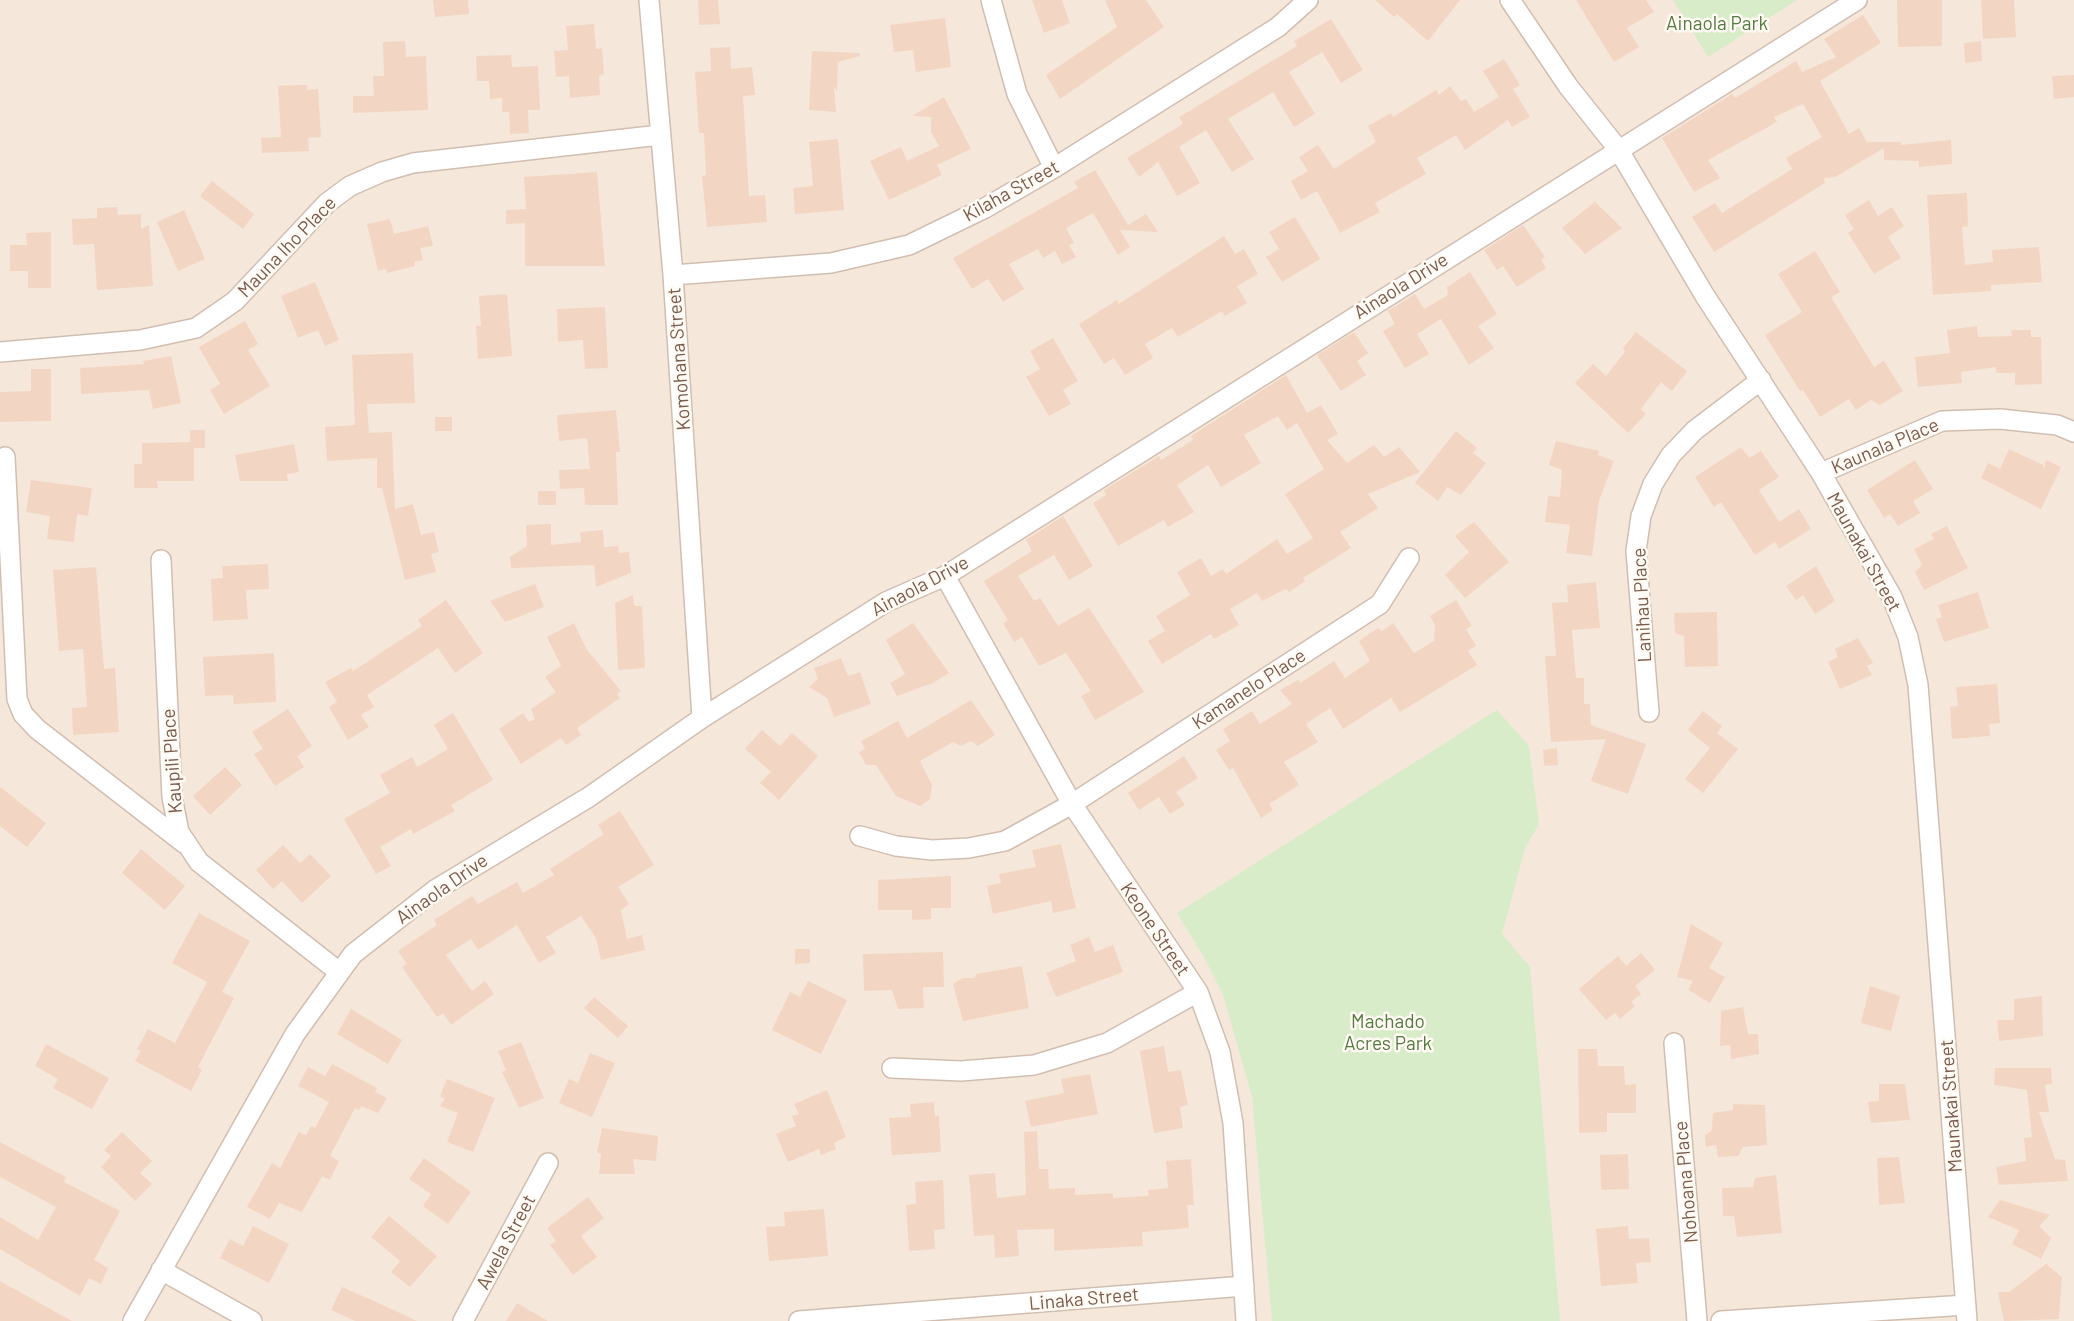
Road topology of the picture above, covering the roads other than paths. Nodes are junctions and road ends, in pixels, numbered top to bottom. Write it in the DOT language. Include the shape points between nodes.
graph roads {
  1 [pos="649,0"];
  2 [pos="990,0"];
  3 [pos="1308,0"];
  4 [pos="1510,0"];
  5 [pos="1857,0"];
  6 [pos="660,135"];
  7 [pos="1618,149"];
  8 [pos="1054,168"];
  9 [pos="673,275"];
  10 [pos="0,352"];
  11 [pos="1761,380"];
  12 [pos="2074,432"];
  13 [pos="5,457"];
  14 [pos="1821,473"];
  15 [pos="1409,558"];
  16 [pos="161,560"];
  17 [pos="945,576"];
  18 [pos="1649,712"];
  19 [pos="702,718"];
  20 [pos="1072,804"];
  21 [pos="860,836"];
  22 [pos="189,847"];
  23 [pos="339,972"];
  24 [pos="1198,992"];
  25 [pos="1674,1043"];
  26 [pos="891,1068"];
  27 [pos="548,1163"];
  28 [pos="161,1270"];
  29 [pos="1244,1286"];
  30 [pos="1966,1313"];
  31 [pos="941,1316"];
  32 [pos="133,1321"];
  33 [pos="252,1321"];
  34 [pos="463,1321"];
  35 [pos="799,1321"];
  36 [pos="1246,1321"];
  37 [pos="1698,1321"];
  38 [pos="1721,1321"];
  1 -- 6 [label="street, Komohana Street"];
  2 -- 8 [label="street" via="1017,94"];
  3 -- 8 [label="street, Kilaha Street" via="1278,27"];
  4 -- 7 [label="street, Maunakai Street" via="1568,86"];
  5 -- 7 [label="street, Ainaola Drive"];
  6 -- 9 [label="street, Komohana Street"];
  6 -- 10 [label="street, Mauna Iho Place" via="413,163 382,172 350,186 327,203 235,300 196,328 141,340"];
  7 -- 11 [label="street, Maunakai Street"];
  7 -- 17 [label="street, Ainaola Drive"];
  8 -- 9 [label="street, Kilaha Street" via="909,245 831,263"];
  9 -- 19 [label="street, Komohana Street"];
  11 -- 14 [label="street, Maunakai Street"];
  11 -- 18 [label="street, Lanihau Place" via="1695,430 1671,455 1641,516 1636,551"];
  12 -- 14 [label="street, Kaunala Place" via="2057,425 2000,419 1942,421"];
  13 -- 22 [label="street" via="17,699 23,714"];
  14 -- 30 [label="street, Maunakai Street" via="1892,597 1909,637 1918,685"];
  15 -- 20 [label="street, Kamanelo Place" via="1380,604"];
  16 -- 22 [label="street, Kaupili Place" via="172,797 178,832"];
  17 -- 19 [label="street, Ainaola Drive" via="886,602"];
  17 -- 20 [label="street, Keone Street"];
  19 -- 23 [label="street, Ainaola Drive" via="589,797 435,890 353,954"];
  20 -- 21 [label="street, Kamanelo Place" via="1005,841 969,848 908,847"];
  20 -- 24 [label="street, Keone Street"];
  22 -- 23 [label="street, Kaupili Place" via="199,862"];
  23 -- 28 [label="street, Ainaola Drive" via="295,1034"];
  24 -- 26 [label="street" via="1107,1043 1034,1065 961,1071"];
  24 -- 29 [label="street, Keone Street" via="1220,1052 1233,1123"];
  25 -- 37 [label="street, Nohoana Place"];
  27 -- 34 [label="street, Awela Street"];
  28 -- 32 [label="street, Ainaola Drive"];
  28 -- 33 [label="street"];
  29 -- 31 [label="street, Linaka Street"];
  29 -- 36 [label="street, Keone Street"];
  30 -- 38 [label="street"];
  31 -- 35 [label="street, Linaka Street"];
}
